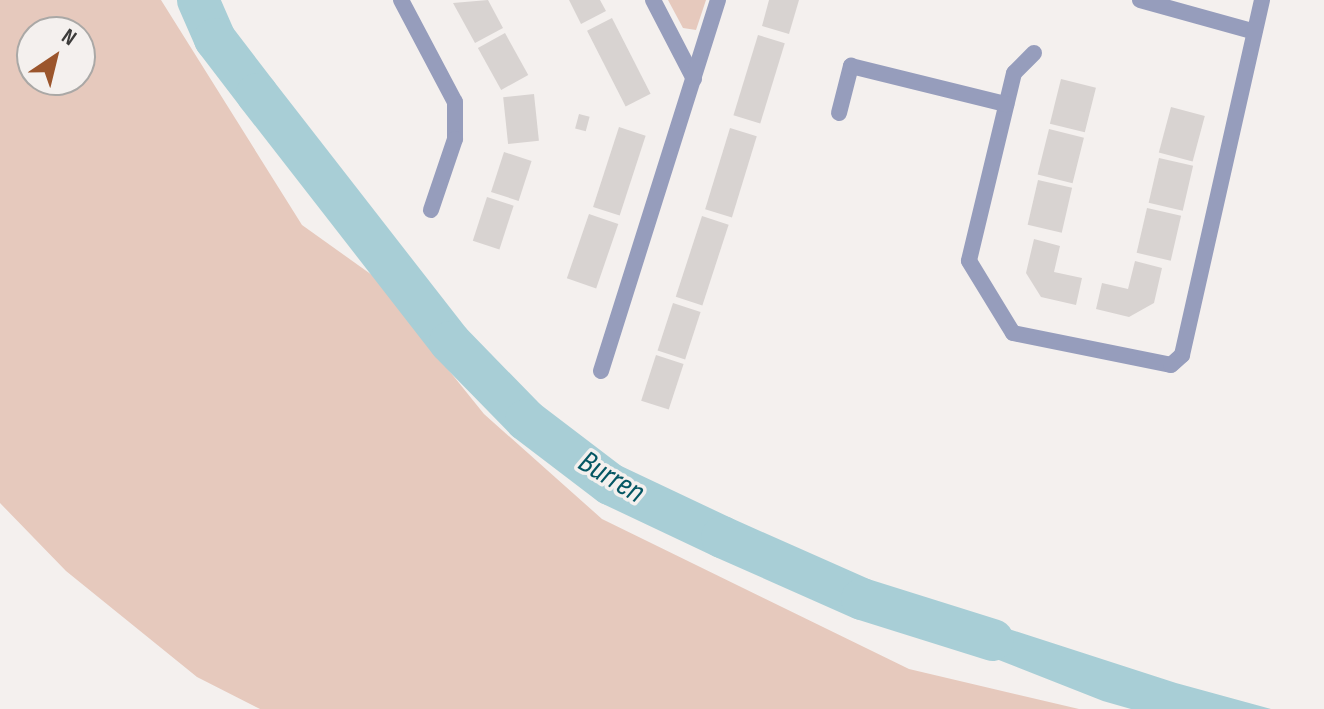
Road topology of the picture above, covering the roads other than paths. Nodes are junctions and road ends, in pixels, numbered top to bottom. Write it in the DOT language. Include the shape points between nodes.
graph roads {
  1 [pos="401,0"];
  2 [pos="653,0"];
  3 [pos="718,0"];
  4 [pos="1140,0"];
  5 [pos="1262,0"];
  6 [pos="1252,31"];
  7 [pos="1034,53"];
  8 [pos="694,79"];
  9 [pos="1006,104"];
  10 [pos="839,113"];
  11 [pos="431,210"];
  12 [pos="601,371"];
  1 -- 11 [label="street" via="455,102 455,139"];
  2 -- 8 [label="street"];
  3 -- 8 [label="street"];
  4 -- 6 [label="street"];
  5 -- 6 [label="street"];
  6 -- 9 [label="street" via="1182,355 1171,365 1013,333 969,261"];
  7 -- 9 [label="street" via="1017,66"];
  8 -- 12 [label="street"];
  9 -- 10 [label="street" via="851,66"];
}
